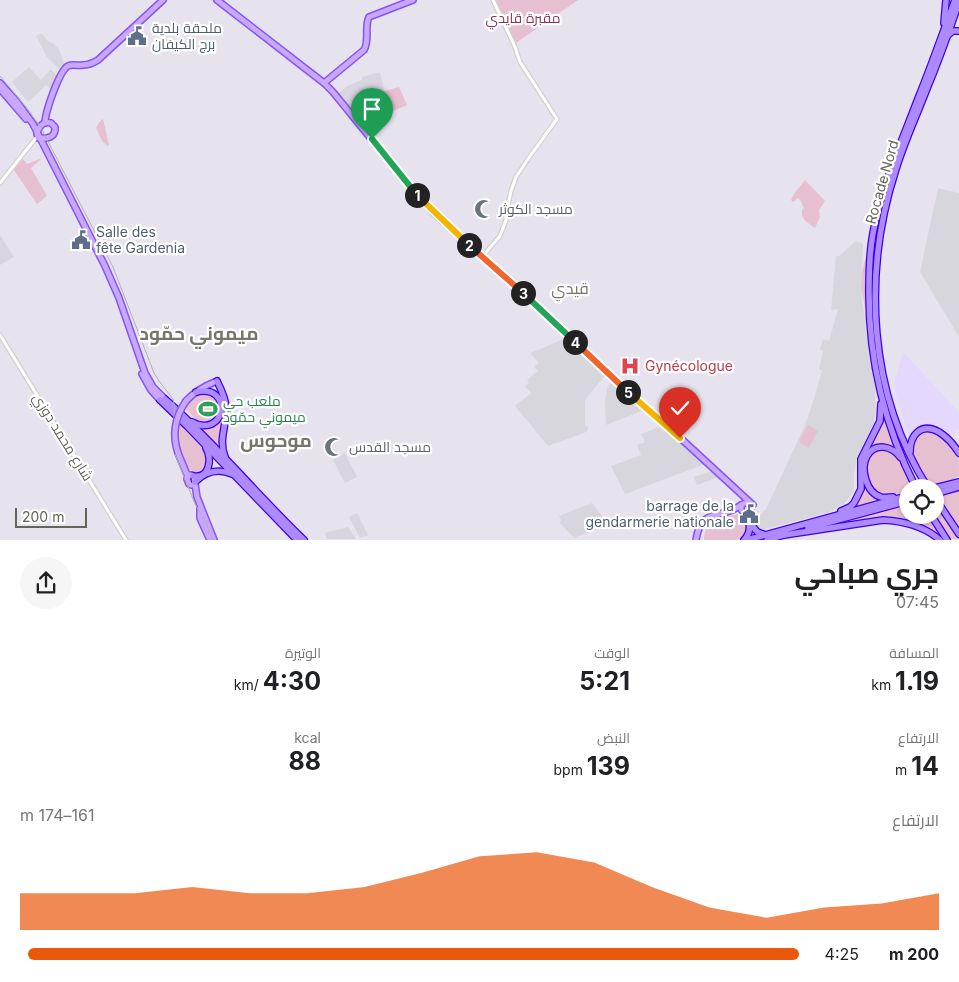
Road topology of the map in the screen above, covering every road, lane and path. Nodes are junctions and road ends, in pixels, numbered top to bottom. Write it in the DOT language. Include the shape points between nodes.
graph roads {
  1 [pos="163,0"];
  2 [pos="217,0"];
  3 [pos="413,0"];
  4 [pos="493,0"];
  5 [pos="946,0"];
  6 [pos="955,0"];
  7 [pos="959,2"];
  8 [pos="959,31"];
  9 [pos="944,37"];
  10 [pos="324,83"];
  11 [pos="0,84"];
  12 [pos="0,89"];
  13 [pos="45,123"];
  14 [pos="33,124"];
  15 [pos="37,136"];
  16 [pos="48,139"];
  17 [pos="44,146"];
  18 [pos="0,184"];
  19 [pos="482,257"];
  20 [pos="0,335"];
  21 [pos="215,382"];
  22 [pos="196,392"];
  23 [pos="882,397"];
  24 [pos="162,399"];
  25 [pos="222,409"];
  26 [pos="190,421"];
  27 [pos="202,442"];
  28 [pos="959,453"];
  29 [pos="911,457"];
  30 [pos="225,459"];
  31 [pos="905,465"];
  32 [pos="959,478"];
  33 [pos="912,479"];
  34 [pos="923,479"];
  35 [pos="192,480"];
  36 [pos="242,482"];
  37 [pos="959,482"];
  38 [pos="950,484"];
  39 [pos="959,486"];
  40 [pos="944,487"];
  41 [pos="736,489"];
  42 [pos="944,489"];
  43 [pos="899,497"];
  44 [pos="899,498"];
  45 [pos="899,503"];
  46 [pos="741,505"];
  47 [pos="748,510"];
  48 [pos="944,512"];
  49 [pos="832,516"];
  50 [pos="937,524"];
  51 [pos="959,534"];
  52 [pos="784,535"];
  53 [pos="766,537"];
  54 [pos="126,540"];
  55 [pos="210,540"];
  56 [pos="214,540"];
  57 [pos="297,540"];
  58 [pos="304,540"];
  59 [pos="698,540"];
  60 [pos="746,540"];
  61 [pos="940,540"];
  62 [pos="947,540"];
  1 -- 13 [label="main road" via="98,60 66,67"];
  2 -- 10 [label="main road"];
  3 -- 10 [label="main road" via="369,17 364,50"];
  4 -- 19 [label="street" via="520,62 557,119 516,178 500,236"];
  5 -- 9 [label="highway"];
  6 -- 9 [label="highway, Rocade Nord"];
  7 -- 9 [label="highway, Rocade Nord"];
  8 -- 9 [label="highway"];
  9 -- 23 [label="highway, Rocade Nord" via="896,155 873,234 869,305 872,346"];
  9 -- 29 [label="highway, Rocade Nord" via="896,168 882,222 875,274 875,321 883,375 896,422"];
  10 -- 19 [label="main road" via="418,197"];
  11 -- 14 [label="main road"];
  12 -- 15 [label="main road"];
  13 -- 14 [label="main road"];
  13 -- 15 [label="main road"];
  13 -- 16 [label="main road" via="54,126 55,131"];
  14 -- 15 [label="main road"];
  15 -- 16 [label="main road"];
  15 -- 17 [label="main road"];
  15 -- 18 [label="street"];
  15 -- 24 [label="main road" via="108,277 144,380"];
  16 -- 17 [label="main road"];
  17 -- 24 [label="main road" via="106,266 145,373"];
  19 -- 41 [label="main road"];
  20 -- 54 [label="street, شارع محمد دوزي"];
  21 -- 22 [label="main road"];
  21 -- 25 [label="highway"];
  21 -- 30 [label="highway" via="226,408 222,444"];
  22 -- 25 [label="highway" via="204,390 215,394"];
  22 -- 35 [label="main road, bridge" via="186,401 175,426 178,453"];
  23 -- 31 [label="highway, Rocade Nord"];
  23 -- 49 [label="highway" via="880,421 861,459 861,489 850,507"];
  24 -- 26 [label="highway"];
  24 -- 27 [label="highway"];
  25 -- 26 [label="highway" via="212,424 201,426"];
  26 -- 30 [label="highway"];
  27 -- 35 [label="highway" via="209,453 209,463 205,473"];
  27 -- 36 [label="highway"];
  28 -- 29 [label="highway" via="938,432 925,429 912,438"];
  29 -- 34 [label="highway, Rocade Nord"];
  30 -- 58 [label="highway"];
  31 -- 33 [label="highway, Rocade Nord"];
  31 -- 43 [label="highway" via="897,453 885,446 873,450 865,461 864,471 872,491 880,497"];
  32 -- 38 [label="highway"];
  35 -- 36 [label="highway" via="211,472 224,471"];
  35 -- 55 [label="main road" via="200,518"];
  35 -- 56 [label="main road"];
  36 -- 57 [label="highway"];
  37 -- 38 [label="highway"];
  38 -- 40 [label="highway"];
  39 -- 42 [label="highway"];
  41 -- 46 [label="main road"];
  41 -- 47 [label="main road" via="746,498"];
  44 -- 49 [label="highway"];
  45 -- 52 [label="highway"];
  46 -- 47 [label="main road" via="741,510"];
  46 -- 47 [label="main road" via="747,503"];
  46 -- 59 [label="main road" via="703,520"];
  47 -- 53 [label="highway" via="754,529"];
  47 -- 59 [label="main road" via="709,520"];
  47 -- 60 [label="highway" via="750,528"];
  48 -- 51 [label="highway"];
  49 -- 53 [label="highway"];
  50 -- 62 [label="highway"];
  52 -- 53 [label="highway"];
  52 -- 61 [label="highway" via="896,520 924,529"];
  53 -- 60 [label="highway"];
}
